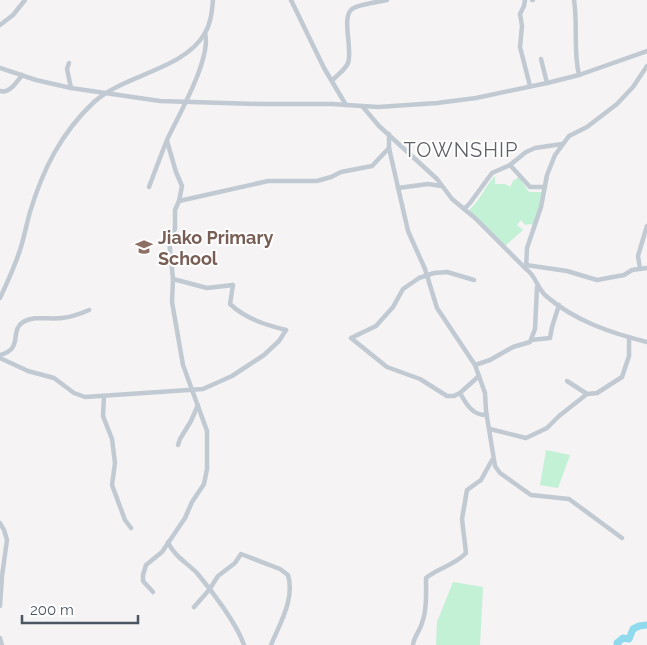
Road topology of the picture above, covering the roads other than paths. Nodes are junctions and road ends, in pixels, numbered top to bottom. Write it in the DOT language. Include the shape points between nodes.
graph roads {
  1 [pos="25,0"];
  2 [pos="213,0"];
  3 [pos="291,0"];
  4 [pos="387,0"];
  5 [pos="525,0"];
  6 [pos="574,0"];
  7 [pos="0,25"];
  8 [pos="205,33"];
  9 [pos="647,51"];
  10 [pos="541,59"];
  11 [pos="68,63"];
  12 [pos="647,66"];
  13 [pos="0,68"];
  14 [pos="22,75"];
  15 [pos="579,75"];
  16 [pos="332,81"];
  17 [pos="547,83"];
  18 [pos="530,86"];
  19 [pos="71,88"];
  20 [pos="0,91"];
  21 [pos="104,94"];
  22 [pos="186,102"];
  23 [pos="346,105"];
  24 [pos="363,107"];
  25 [pos="389,134"];
  26 [pos="167,141"];
  27 [pos="562,144"];
  28 [pos="389,148"];
  29 [pos="510,165"];
  30 [pos="441,186"];
  31 [pos="149,187"];
  32 [pos="545,187"];
  33 [pos="398,188"];
  34 [pos="179,202"];
  35 [pos="464,209"];
  36 [pos="647,226"];
  37 [pos="526,267"];
  38 [pos="647,268"];
  39 [pos="640,269"];
  40 [pos="427,275"];
  41 [pos="173,279"];
  42 [pos="474,280"];
  43 [pos="537,287"];
  44 [pos="0,298"];
  45 [pos="559,306"];
  46 [pos="89,310"];
  47 [pos="629,337"];
  48 [pos="531,340"];
  49 [pos="647,342"];
  50 [pos="0,357"];
  51 [pos="475,365"];
  52 [pos="479,376"];
  53 [pos="567,381"];
  54 [pos="193,390"];
  55 [pos="460,393"];
  56 [pos="588,394"];
  57 [pos="104,396"];
  58 [pos="198,405"];
  59 [pos="487,415"];
  60 [pos="490,429"];
  61 [pos="178,445"];
  62 [pos="493,459"];
  63 [pos="0,523"];
  64 [pos="131,528"];
  65 [pos="622,538"];
  66 [pos="168,542"];
  67 [pos="209,590"];
  68 [pos="153,592"];
  69 [pos="0,606"];
  70 [pos="194,607"];
  71 [pos="0,638"];
  72 [pos="2,645"];
  73 [pos="244,645"];
  74 [pos="271,645"];
  75 [pos="413,645"];
  1 -- 7 [label="street"];
  2 -- 8 [label="street"];
  3 -- 16 [label="street"];
  4 -- 16 [label="street" via="355,7 350,12 347,22 348,62"];
  5 -- 18 [label="street" via="520,14 520,47"];
  6 -- 15 [label="street"];
  8 -- 21 [label="street" via="196,45 173,62"];
  8 -- 22 [label="street" via="206,48"];
  9 -- 15 [label="street"];
  10 -- 17 [label="street"];
  11 -- 19 [label="street"];
  12 -- 27 [label="street" via="617,104"];
  13 -- 14 [label="street"];
  14 -- 19 [label="street"];
  14 -- 20 [label="street" via="7,91"];
  15 -- 17 [label="street"];
  16 -- 23 [label="street"];
  17 -- 18 [label="street"];
  18 -- 24 [label="street" via="460,101"];
  19 -- 21 [label="street"];
  21 -- 22 [label="street"];
  21 -- 44 [label="street" via="73,123 55,151 36,195 14,269"];
  22 -- 23 [label="street"];
  22 -- 26 [label="street"];
  23 -- 24 [label="street"];
  24 -- 25 [label="street"];
  25 -- 28 [label="street"];
  25 -- 30 [label="street"];
  26 -- 31 [label="street"];
  26 -- 34 [label="street" via="182,186"];
  27 -- 29 [label="street" via="535,148"];
  27 -- 32 [label="street" via="547,175"];
  28 -- 33 [label="street"];
  28 -- 34 [label="street" via="372,166 340,172 317,181 268,181"];
  29 -- 32 [label="street" via="530,186"];
  29 -- 35 [label="street" via="492,173"];
  30 -- 33 [label="street" via="428,184"];
  30 -- 35 [label="street"];
  32 -- 37 [label="street" via="527,248"];
  33 -- 40 [label="street" via="410,236"];
  34 -- 41 [label="street" via="175,229 169,239"];
  35 -- 37 [label="street"];
  36 -- 39 [label="street" via="638,256"];
  37 -- 39 [label="street" via="568,271 597,280"];
  37 -- 43 [label="street" via="534,276"];
  38 -- 39 [label="street"];
  40 -- 42 [label="street" via="447,272"];
  40 -- 51 [label="street" via="441,316"];
  40 -- 55 [label="street" via="406,286 394,307 376,326 350,338 387,367 420,379 448,396"];
  41 -- 54 [label="street" via="172,302 178,338 184,368"];
  41 -- 54 [label="street" via="207,288 234,285 230,304 235,309 249,318 286,330 269,352 232,376"];
  43 -- 45 [label="street"];
  43 -- 48 [label="street" via="535,329"];
  45 -- 47 [label="street" via="589,324"];
  45 -- 48 [label="street" via="550,338"];
  46 -- 50 [label="street" via="63,318 24,321 12,350"];
  47 -- 49 [label="street"];
  47 -- 56 [label="street" via="629,356 622,377 597,393"];
  48 -- 51 [label="street"];
  50 -- 57 [label="street" via="28,371 54,378 81,396"];
  51 -- 52 [label="street"];
  52 -- 55 [label="street"];
  52 -- 59 [label="street"];
  53 -- 56 [label="street"];
  54 -- 57 [label="street"];
  54 -- 58 [label="street"];
  55 -- 59 [label="street" via="475,413"];
  56 -- 60 [label="street" via="547,428 529,438"];
  57 -- 64 [label="street" via="103,416 112,439 115,463 112,485"];
  58 -- 61 [label="street"];
  58 -- 66 [label="street" via="208,435 207,477"];
  59 -- 60 [label="street"];
  60 -- 62 [label="street"];
  62 -- 65 [label="street" via="500,473 524,491 537,496 569,499"];
  62 -- 75 [label="street" via="481,480 467,490 462,519 466,553 426,578 422,623"];
  63 -- 69 [label="street" via="7,540"];
  66 -- 67 [label="street"];
  66 -- 68 [label="street" via="144,569 143,581"];
  67 -- 70 [label="street"];
  67 -- 73 [label="street" via="235,626"];
  67 -- 74 [label="street" via="218,576 241,554 286,572 289,598"];
  71 -- 72 [label="street"];
}
